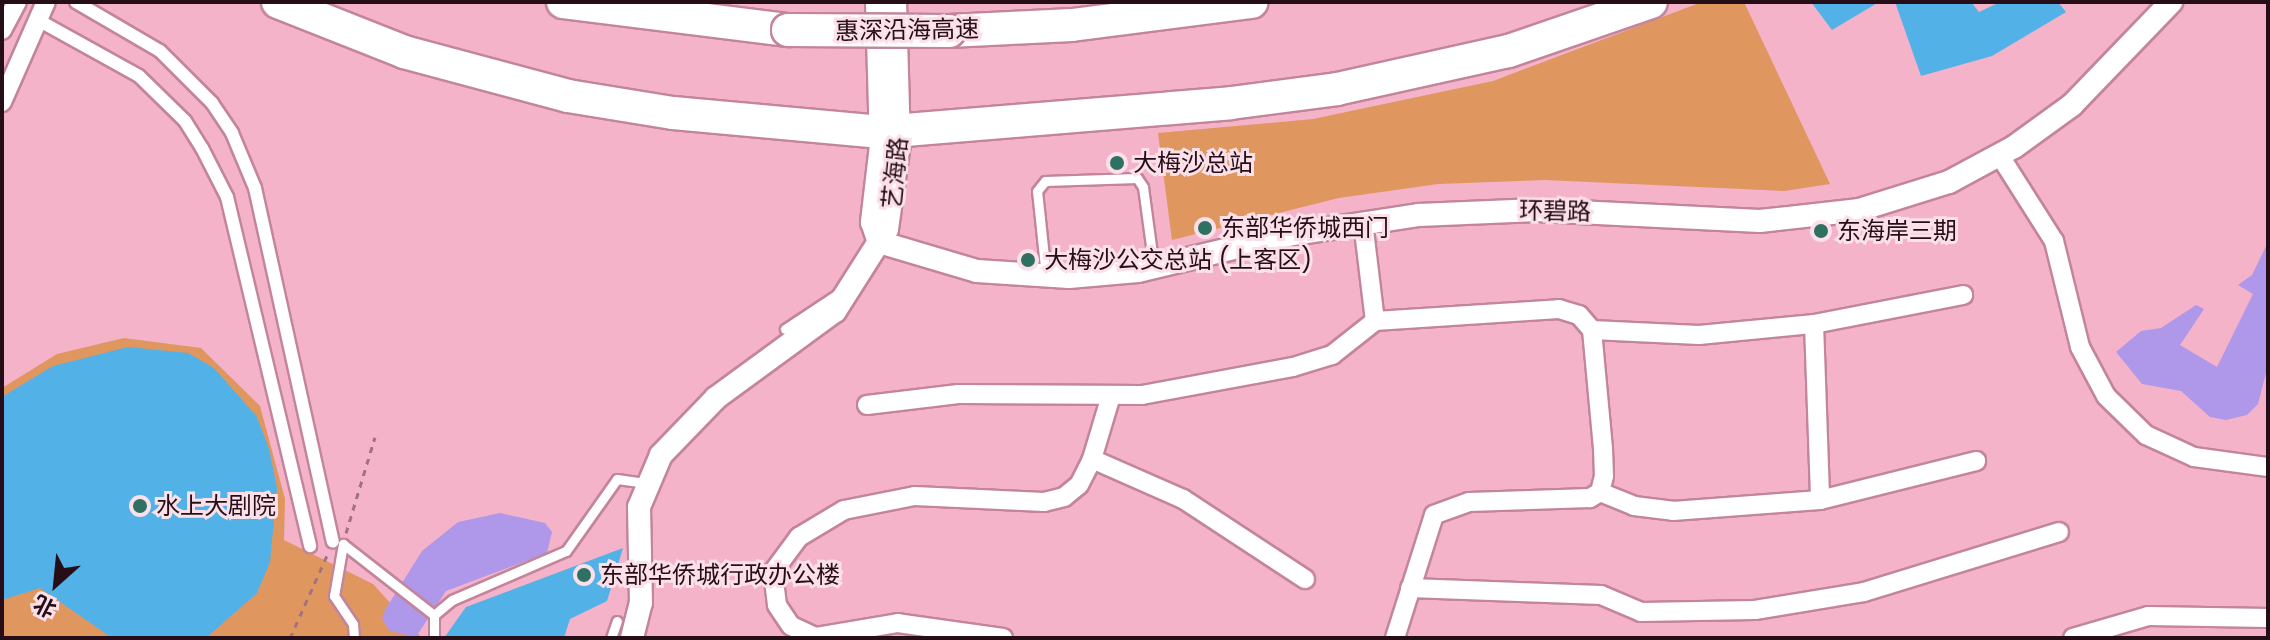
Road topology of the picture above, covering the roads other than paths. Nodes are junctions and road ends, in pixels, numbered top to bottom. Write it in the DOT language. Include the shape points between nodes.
graph roads {
  1 [pos="17,2"];
  2 [pos="46,2"];
  3 [pos="76,2"];
  4 [pos="278,2"];
  5 [pos="563,2"];
  6 [pos="877,2"];
  7 [pos="895,2"];
  8 [pos="1252,2"];
  9 [pos="1651,2"];
  10 [pos="2171,2"];
  11 [pos="38,20"];
  12 [pos="2,30"];
  13 [pos="2,102"];
  14 [pos="890,132"];
  15 [pos="2000,156"];
  16 [pos="1363,222"];
  17 [pos="879,242"];
  18 [pos="1154,268"];
  19 [pos="1046,278"];
  20 [pos="851,289"];
  21 [pos="1963,295"];
  22 [pos="1375,321"];
  23 [pos="1814,324"];
  24 [pos="785,329"];
  25 [pos="1592,330"];
  26 [pos="1110,399"];
  27 [pos="867,405"];
  28 [pos="1092,459"];
  29 [pos="1976,461"];
  30 [pos="2268,467"];
  31 [pos="645,483"];
  32 [pos="1600,492"];
  33 [pos="1820,500"];
  34 [pos="2059,532"];
  35 [pos="338,543"];
  36 [pos="310,546"];
  37 [pos="1305,579"];
  38 [pos="1410,588"];
  39 [pos="434,615"];
  40 [pos="2268,618"];
  41 [pos="624,630"];
  42 [pos="354,638"];
  43 [pos="434,638"];
  44 [pos="611,638"];
  45 [pos="1003,638"];
  46 [pos="1395,638"];
  47 [pos="2073,638"];
  1 -- 12 [label="street"];
  2 -- 11 [label="street"];
  3 -- 35 [label="street" via="160,51 212,103 232,133 255,188"];
  4 -- 14 [label="highway" via="404,52 568,96 673,113"];
  5 -- 8 [label="highway, 惠深沿海高速, bridge" via="788,30 949,31 1072,25"];
  6 -- 14 [label="street, 艺海路"];
  7 -- 14 [label="street, 艺海路"];
  9 -- 14 [label="highway" via="1523,48 1337,89"];
  10 -- 15 [label="street, 环碧路" via="2072,105"];
  11 -- 13 [label="street"];
  11 -- 36 [label="street" via="139,76 185,121 202,148 227,197"];
  14 -- 17 [label="street, 艺海路" via="872,222"];
  15 -- 16 [label="street, 环碧路" via="1912,197 1811,218 1743,221 1525,210"];
  15 -- 30 [label="street" via="2054,241 2080,347 2106,396 2146,435 2194,457"];
  16 -- 18 [label="street, 环碧路"];
  16 -- 22 [label="street"];
  17 -- 19 [label="street, 环碧路" via="953,266"];
  17 -- 20 [label="street"];
  18 -- 19 [label="street, 环碧路"];
  18 -- 19 [label="lane" via="1143,187 1137,178 1045,181 1037,191"];
  20 -- 24 [label="lane" via="832,294"];
  20 -- 31 [label="street" via="815,329 699,413 670,443"];
  21 -- 23 [label="street"];
  22 -- 25 [label="street" via="1559,309 1579,315"];
  22 -- 26 [label="street" via="1332,355 1293,367"];
  23 -- 25 [label="street" via="1699,335"];
  23 -- 33 [label="street"];
  25 -- 32 [label="street" via="1604,476"];
  26 -- 27 [label="street" via="958,394"];
  26 -- 28 [label="street"];
  28 -- 37 [label="street" via="1183,499"];
  28 -- 45 [label="street" via="1079,485 1064,497 1044,502 915,496 844,510 799,537 773,572 772,587 791,626 815,637 898,623"];
  29 -- 33 [label="street"];
  31 -- 39 [label="lane" via="617,479 566,551 452,600"];
  31 -- 41 [label="street" via="639,507 640,612"];
  32 -- 33 [label="street" via="1634,506 1673,511"];
  32 -- 38 [label="street" via="1590,498 1447,506 1426,529"];
  34 -- 38 [label="street" via="1864,592 1755,610 1641,612 1601,595"];
  35 -- 39 [label="lane"];
  35 -- 42 [label="lane" via="334,596 353,624"];
  38 -- 46 [label="street"];
  39 -- 43 [label="lane"];
  40 -- 47 [label="street" via="2148,616"];
  41 -- 44 [label="lane"];
}
